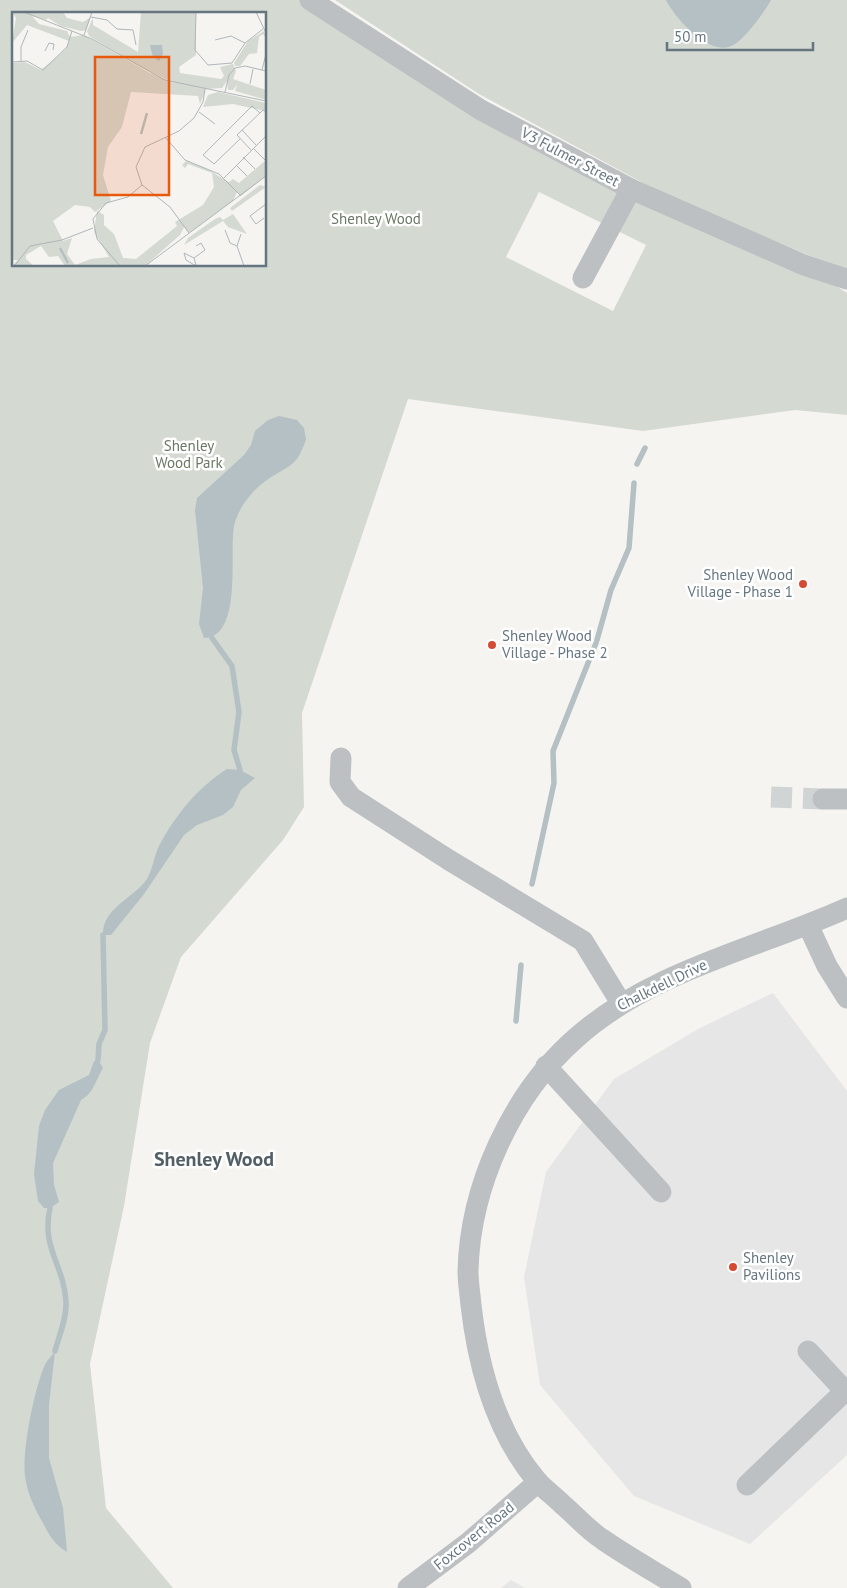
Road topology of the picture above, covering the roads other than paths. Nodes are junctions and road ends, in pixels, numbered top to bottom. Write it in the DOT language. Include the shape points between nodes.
graph roads {
  1 [pos="310,0"];
  2 [pos="631,189"];
  3 [pos="583,278"];
  4 [pos="847,279"];
  5 [pos="341,758"];
  6 [pos="847,799"];
  7 [pos="823,800"];
  8 [pos="847,908"];
  9 [pos="808,925"];
  10 [pos="847,998"];
  11 [pos="621,1003"];
  12 [pos="546,1066"];
  13 [pos="661,1192"];
  14 [pos="808,1351"];
  15 [pos="846,1390"];
  16 [pos="538,1482"];
  17 [pos="747,1485"];
  18 [pos="408,1588"];
  19 [pos="681,1588"];
  1 -- 2 [label="street, V3 Fulmer Street" via="481,110"];
  2 -- 3 [label="street"];
  2 -- 4 [label="street, V3 Fulmer Street" via="804,265"];
  5 -- 11 [label="street" via="340,782 352,797 583,941"];
  6 -- 7 [label="street"];
  8 -- 9 [label="street, Chalkdell Drive"];
  9 -- 10 [label="street" via="827,966"];
  9 -- 11 [label="street, Chalkdell Drive" via="699,966"];
  11 -- 12 [label="street, Chalkdell Drive" via="576,1037"];
  12 -- 13 [label="street"];
  12 -- 16 [label="street, Chalkdell Drive" via="509,1124 490,1162 474,1219 468,1272 475,1337 488,1391 515,1450"];
  14 -- 15 [label="street"];
  15 -- 17 [label="street"];
  16 -- 18 [label="street, Foxcovert Road" via="468,1544"];
  16 -- 19 [label="street, Chalkdell Drive" via="600,1538"];
}
